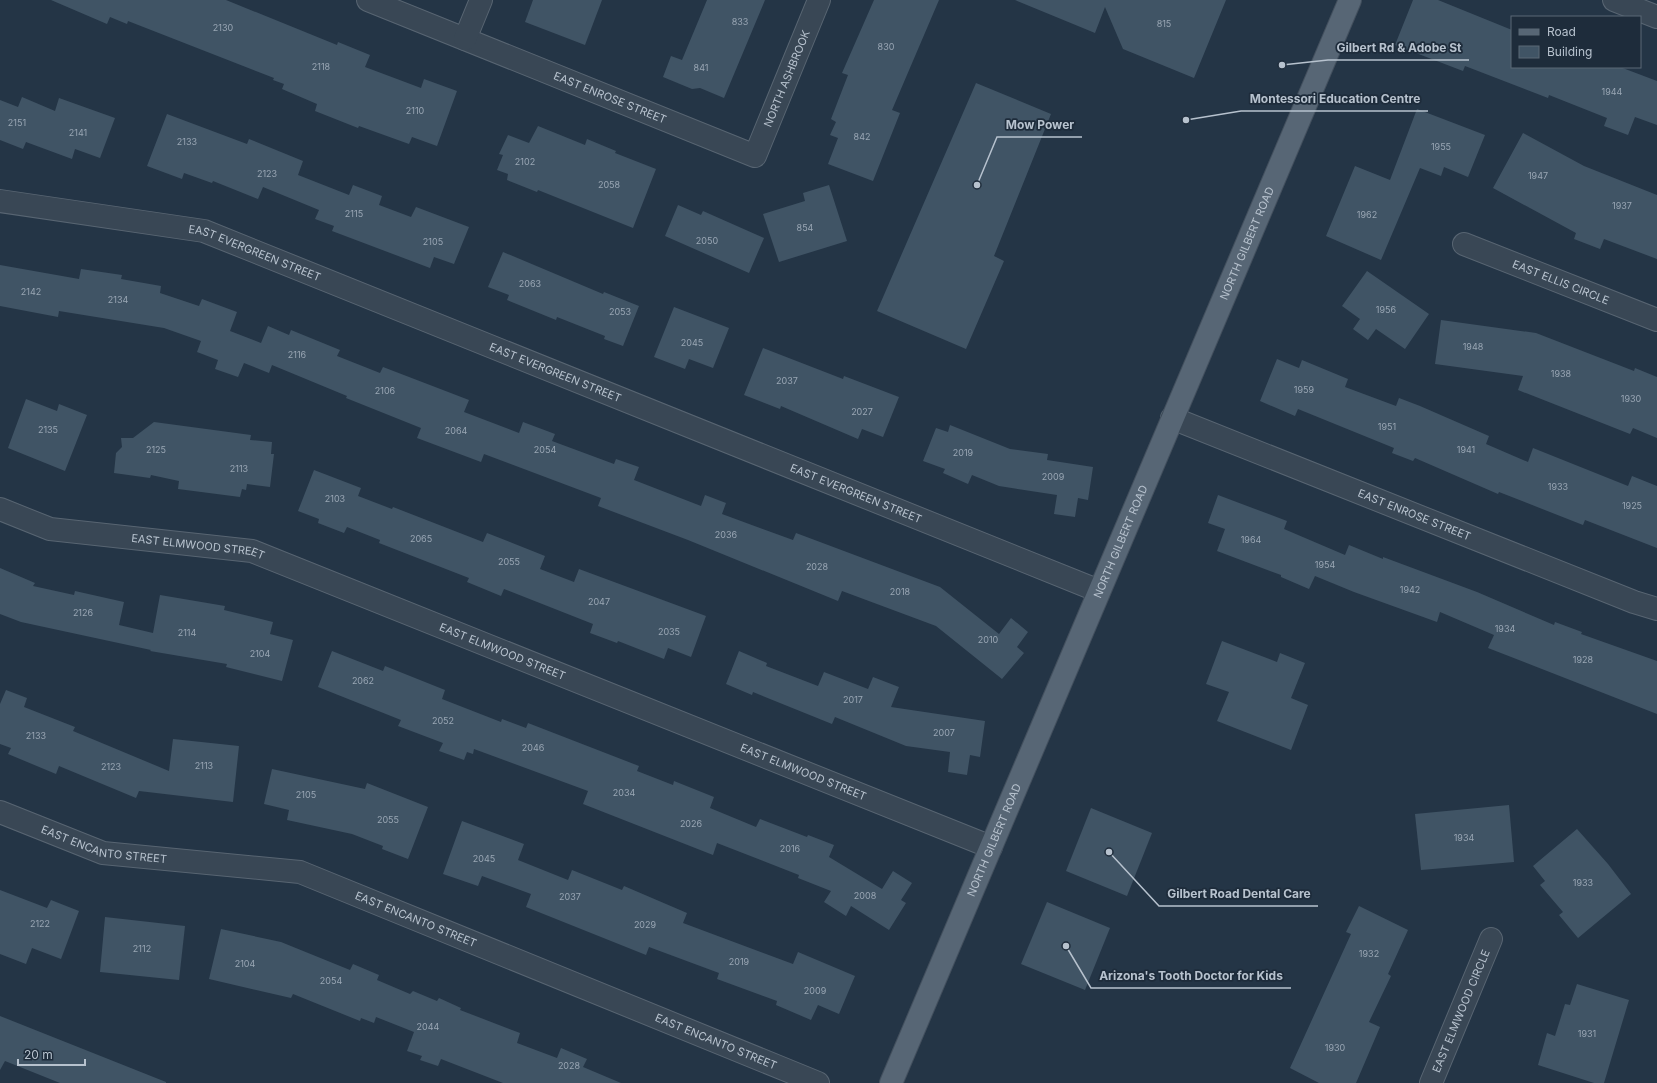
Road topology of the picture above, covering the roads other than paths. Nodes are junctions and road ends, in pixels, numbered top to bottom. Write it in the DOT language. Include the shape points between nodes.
graph roads {
  1 [pos="368,0"];
  2 [pos="481,0"];
  3 [pos="819,0"];
  4 [pos="1350,0"];
  5 [pos="1614,0"];
  6 [pos="1657,17"];
  7 [pos="465,39"];
  8 [pos="755,156"];
  9 [pos="0,201"];
  10 [pos="1464,244"];
  11 [pos="1657,320"];
  12 [pos="1172,418"];
  13 [pos="0,509"];
  14 [pos="1099,591"];
  15 [pos="1657,608"];
  16 [pos="0,812"];
  17 [pos="991,847"];
  18 [pos="1491,938"];
  19 [pos="818,1083"];
  20 [pos="891,1083"];
  21 [pos="1431,1083"];
  1 -- 7 [label="street, EAST ENROSE STREET"];
  2 -- 7 [label="street"];
  3 -- 8 [label="street, NORTH ASHBROOK"];
  4 -- 12 [label="main road, NORTH GILBERT ROAD"];
  5 -- 6 [label="street"];
  7 -- 8 [label="street, EAST ENROSE STREET"];
  9 -- 14 [label="street, EAST EVERGREEN STREET" via="204,231"];
  10 -- 11 [label="street, EAST ELLIS CIRCLE"];
  12 -- 14 [label="main road, NORTH GILBERT ROAD"];
  12 -- 15 [label="street, EAST ENROSE STREET" via="1634,602"];
  13 -- 17 [label="street, EAST ELMWOOD STREET" via="50,529 252,551"];
  14 -- 17 [label="main road, NORTH GILBERT ROAD"];
  16 -- 19 [label="street, EAST ENCANTO STREET" via="103,853 300,872"];
  17 -- 20 [label="main road, NORTH GILBERT ROAD"];
  18 -- 21 [label="street, EAST ELMWOOD CIRCLE"];
}
